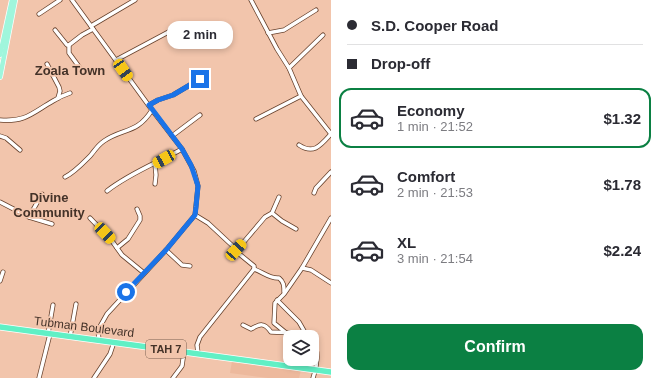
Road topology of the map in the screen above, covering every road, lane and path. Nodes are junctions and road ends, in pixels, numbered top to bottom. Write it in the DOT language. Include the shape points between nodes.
graph roads {
  1 [pos="12,0"];
  2 [pos="15,0"];
  3 [pos="60,0"];
  4 [pos="72,0"];
  5 [pos="135,0"];
  6 [pos="251,0"];
  7 [pos="316,10"];
  8 [pos="39,14"];
  9 [pos="92,28"];
  10 [pos="176,28"];
  11 [pos="56,30"];
  12 [pos="268,33"];
  13 [pos="323,35"];
  14 [pos="69,45"];
  15 [pos="0,56"];
  16 [pos="116,60"];
  17 [pos="47,64"];
  18 [pos="1,68"];
  19 [pos="80,68"];
  20 [pos="289,68"];
  21 [pos="0,77"];
  22 [pos="200,79"];
  23 [pos="70,93"];
  24 [pos="301,96"];
  25 [pos="58,98"];
  26 [pos="149,105"];
  27 [pos="152,110"];
  28 [pos="200,115"];
  29 [pos="256,119"];
  30 [pos="0,120"];
  31 [pos="330,133"];
  32 [pos="0,136"];
  33 [pos="172,136"];
  34 [pos="299,145"];
  35 [pos="182,149"];
  36 [pos="20,150"];
  37 [pos="155,164"];
  38 [pos="331,172"];
  39 [pos="65,177"];
  40 [pos="155,184"];
  41 [pos="107,191"];
  42 [pos="314,193"];
  43 [pos="42,194"];
  44 [pos="279,197"];
  45 [pos="0,202"];
  46 [pos="137,209"];
  47 [pos="272,213"];
  48 [pos="195,215"];
  49 [pos="29,217"];
  50 [pos="90,218"];
  51 [pos="331,218"];
  52 [pos="52,224"];
  53 [pos="296,229"];
  54 [pos="117,248"];
  55 [pos="166,250"];
  56 [pos="236,250"];
  57 [pos="190,266"];
  58 [pos="302,268"];
  59 [pos="254,269"];
  60 [pos="3,272"];
  61 [pos="144,273"];
  62 [pos="0,281"];
  63 [pos="331,283"];
  64 [pos="284,294"];
  65 [pos="277,300"];
  66 [pos="76,304"];
  67 [pos="53,305"];
  68 [pos="243,325"];
  69 [pos="0,328"];
  70 [pos="304,330"];
  71 [pos="283,331"];
  72 [pos="283,332"];
  73 [pos="49,334"];
  74 [pos="70,337"];
  75 [pos="99,340"];
  76 [pos="114,342"];
  77 [pos="184,352"];
  78 [pos="198,353"];
  79 [pos="316,366"];
  80 [pos="316,370"];
  81 [pos="331,372"];
  82 [pos="40,378"];
  83 [pos="94,378"];
  84 [pos="173,378"];
  85 [pos="313,378"];
  1 -- 15 [label="main road"];
  2 -- 18 [label="main road"];
  3 -- 8 [label="street"];
  4 -- 9 [label="street"];
  5 -- 9 [label="street"];
  6 -- 12 [label="street"];
  7 -- 12 [label="street" via="284,30"];
  9 -- 14 [label="street"];
  9 -- 16 [label="street"];
  10 -- 16 [label="street"];
  11 -- 14 [label="street"];
  12 -- 20 [label="street"];
  13 -- 20 [label="street"];
  14 -- 19 [label="street" via="69,53"];
  16 -- 26 [label="street"];
  17 -- 25 [label="street" via="60,91"];
  18 -- 21 [label="main road"];
  20 -- 24 [label="street"];
  22 -- 26 [label="street"];
  23 -- 25 [label="street"];
  24 -- 29 [label="street"];
  24 -- 31 [label="street"];
  25 -- 30 [label="street" via="31,115 20,119"];
  26 -- 27 [label="street"];
  27 -- 33 [label="street"];
  27 -- 39 [label="street" via="142,123 99,145 72,174"];
  28 -- 33 [label="street"];
  31 -- 34 [label="street" via="319,146 310,149"];
  32 -- 36 [label="street"];
  33 -- 35 [label="street"];
  35 -- 37 [label="street"];
  35 -- 48 [label="street" via="194,171 198,186"];
  37 -- 40 [label="street"];
  37 -- 41 [label="street" via="135,172"];
  38 -- 42 [label="street"];
  43 -- 49 [label="street"];
  44 -- 47 [label="street"];
  45 -- 49 [label="street"];
  46 -- 54 [label="street" via="140,220 128,239"];
  47 -- 53 [label="street"];
  47 -- 56 [label="street" via="265,217"];
  48 -- 55 [label="street"];
  48 -- 56 [label="street" via="208,223"];
  49 -- 52 [label="street"];
  50 -- 54 [label="street"];
  51 -- 58 [label="street"];
  54 -- 61 [label="street"];
  55 -- 57 [label="street" via="182,265"];
  55 -- 61 [label="street"];
  56 -- 59 [label="street" via="254,266"];
  58 -- 63 [label="street" via="311,270"];
  58 -- 64 [label="street"];
  59 -- 64 [label="street" via="282,280"];
  59 -- 78 [label="street" via="200,337"];
  60 -- 62 [label="street"];
  61 -- 75 [label="street" via="107,314 98,330"];
  64 -- 65 [label="street"];
  65 -- 70 [label="street"];
  65 -- 71 [label="street" via="274,307 274,323"];
  66 -- 74 [label="street"];
  67 -- 73 [label="street"];
  68 -- 72 [label="street" via="251,329 262,324 273,333"];
  69 -- 73 [label="highway, Tubman Boulevard / TAH 7"];
  73 -- 74 [label="highway, Tubman Boulevard / TAH 7"];
  73 -- 82 [label="street"];
  74 -- 75 [label="highway, Tubman Boulevard / TAH 7"];
  75 -- 76 [label="highway, Tubman Boulevard / TAH 7"];
  76 -- 77 [label="highway, Tubman Boulevard / TAH 7"];
  76 -- 83 [label="street" via="110,354"];
  77 -- 78 [label="highway, Tubman Boulevard / TAH 7"];
  77 -- 84 [label="street" via="182,366"];
  78 -- 80 [label="highway, Tubman Boulevard / TAH 7"];
  79 -- 80 [label="street"];
  80 -- 81 [label="highway, Tubman Boulevard / TAH 7"];
  80 -- 85 [label="street"];
}
